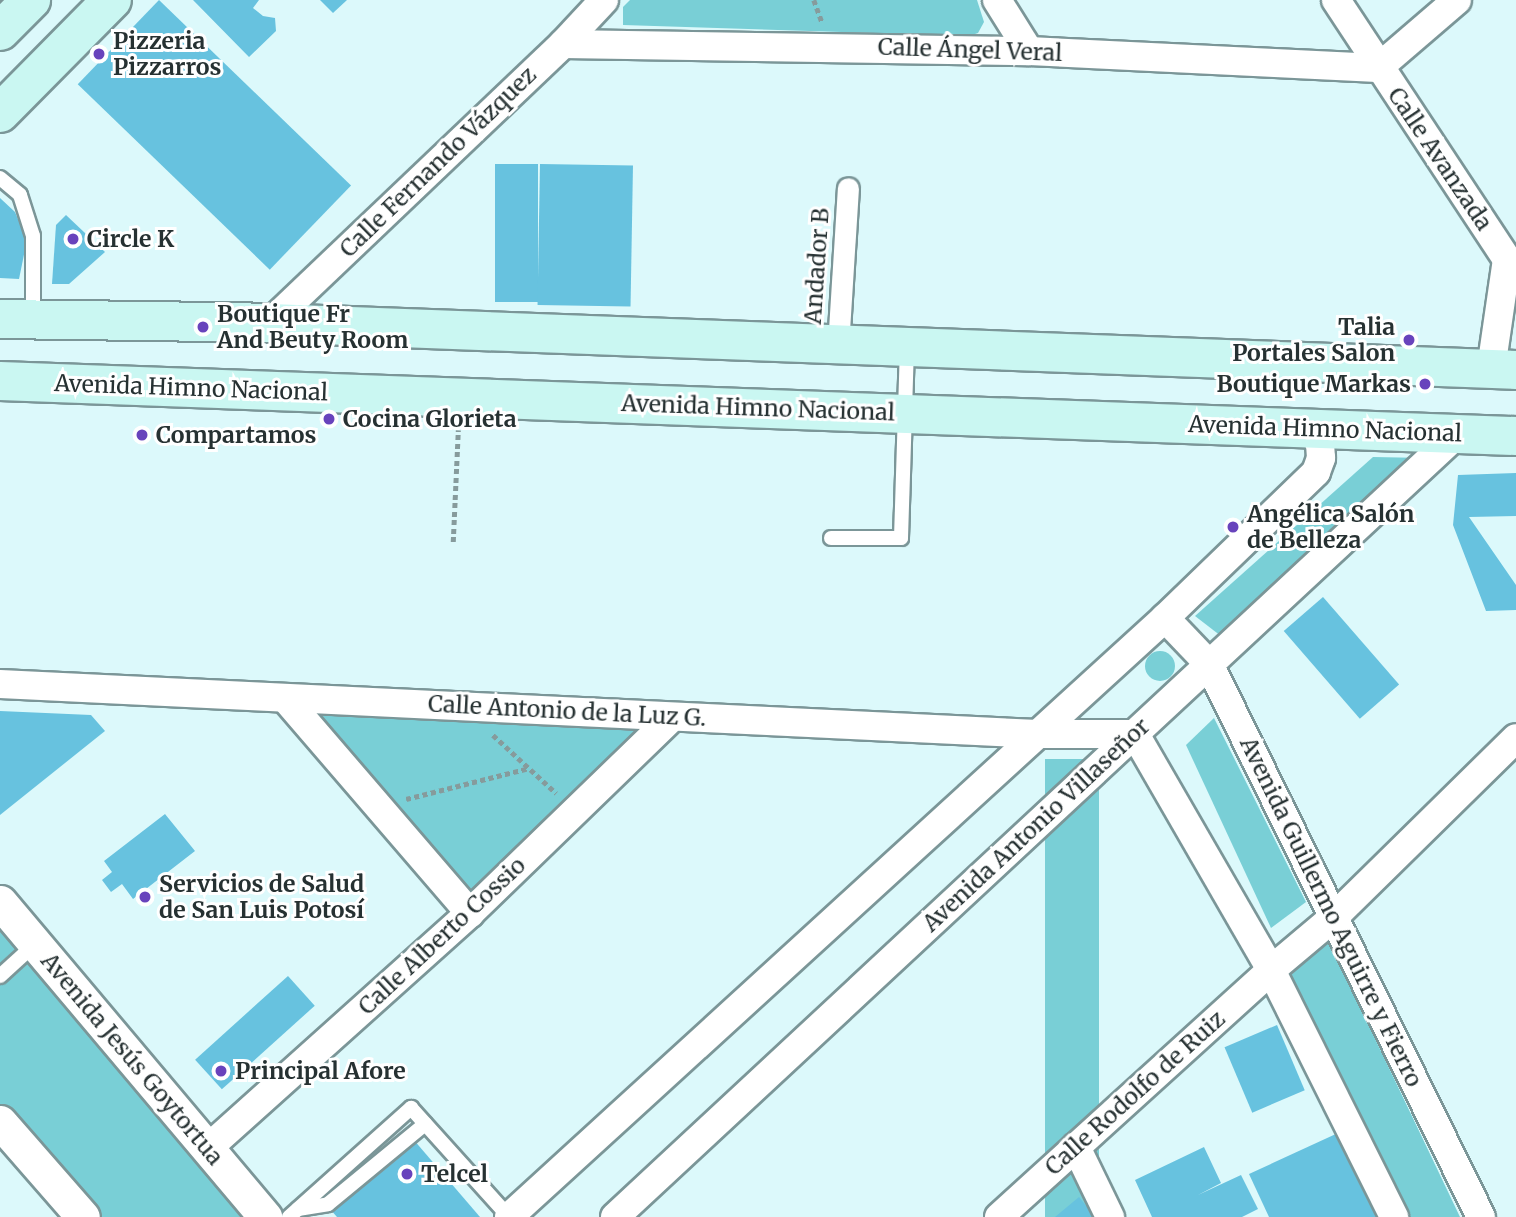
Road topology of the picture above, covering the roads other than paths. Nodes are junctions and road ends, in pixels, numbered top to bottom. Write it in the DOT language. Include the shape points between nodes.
graph roads {
  1 [pos="31,0"];
  2 [pos="112,0"];
  3 [pos="604,0"];
  4 [pos="997,0"];
  5 [pos="1336,0"];
  6 [pos="1457,0"];
  7 [pos="0,31"];
  8 [pos="563,44"];
  9 [pos="1029,51"];
  10 [pos="1378,68"];
  11 [pos="0,113"];
  12 [pos="0,178"];
  13 [pos="848,188"];
  14 [pos="1512,256"];
  15 [pos="16,320"];
  16 [pos="270,323"];
  17 [pos="838,346"];
  18 [pos="907,349"];
  19 [pos="1503,370"];
  20 [pos="0,381"];
  21 [pos="904,413"];
  22 [pos="1309,429"];
  23 [pos="1457,434"];
  24 [pos="1516,436"];
  25 [pos="831,538"];
  26 [pos="1165,618"];
  27 [pos="1209,664"];
  28 [pos="0,684"];
  29 [pos="285,698"];
  30 [pos="673,716"];
  31 [pos="1038,734"];
  32 [pos="1135,734"];
  33 [pos="1515,740"];
  34 [pos="0,902"];
  35 [pos="470,913"];
  36 [pos="1334,917"];
  37 [pos="35,944"];
  38 [pos="1271,970"];
  39 [pos="0,976"];
  40 [pos="0,1122"];
  41 [pos="425,1124"];
  42 [pos="1076,1147"];
  43 [pos="208,1149"];
  44 [pos="293,1213"];
  45 [pos="83,1217"];
  46 [pos="265,1217"];
  47 [pos="509,1217"];
  48 [pos="615,1217"];
  49 [pos="999,1217"];
  50 [pos="1110,1217"];
  51 [pos="1394,1217"];
  52 [pos="1481,1217"];
  1 -- 7 [label="main road"];
  2 -- 11 [label="main road"];
  3 -- 8 [label="street, Calle Fernando Vázquez"];
  4 -- 9 [label="street"];
  5 -- 10 [label="street, Calle Avanzada"];
  6 -- 10 [label="street"];
  8 -- 9 [label="street, Calle Ángel Veral"];
  8 -- 16 [label="street, Calle Fernando Vázquez"];
  9 -- 10 [label="street, Calle Ángel Veral"];
  10 -- 14 [label="street, Calle Avanzada"];
  12 -- 15 [label="lane" via="20,195 33,236"];
  13 -- 17 [label="street, Andador B"];
  14 -- 19 [label="street, Calle Avanzada"];
  15 -- 16 [label="main road"];
  16 -- 17 [label="main road"];
  17 -- 18 [label="main road"];
  18 -- 19 [label="main road"];
  18 -- 21 [label="lane"];
  20 -- 21 [label="main road, Avenida Himno Nacional"];
  21 -- 22 [label="main road, Avenida Himno Nacional"];
  21 -- 25 [label="lane" via="901,538"];
  22 -- 23 [label="main road, Avenida Himno Nacional"];
  22 -- 26 [label="street" via="1320,443 1316,472"];
  23 -- 24 [label="main road, Avenida Himno Nacional"];
  23 -- 27 [label="street, Avenida Antonio Villaseñor"];
  26 -- 27 [label="street, Avenida Guillermo Aguirre y Fierro"];
  26 -- 31 [label="street"];
  27 -- 32 [label="street, Avenida Antonio Villaseñor"];
  27 -- 36 [label="street, Avenida Guillermo Aguirre y Fierro"];
  28 -- 29 [label="street, Calle Antonio de la Luz G."];
  29 -- 30 [label="street, Calle Antonio de la Luz G."];
  29 -- 35 [label="street"];
  30 -- 31 [label="street, Calle Antonio de la Luz G."];
  30 -- 35 [label="street, Calle Alberto Cossio"];
  31 -- 32 [label="street, Calle Antonio de la Luz G."];
  31 -- 47 [label="street"];
  32 -- 38 [label="street"];
  32 -- 48 [label="street, Avenida Antonio Villaseñor"];
  33 -- 36 [label="street, Calle Rodolfo de Ruiz"];
  34 -- 37 [label="street, Avenida Jesús Goytortua"];
  35 -- 43 [label="street, Calle Alberto Cossio"];
  36 -- 38 [label="street, Calle Rodolfo de Ruiz"];
  36 -- 52 [label="street, Avenida Guillermo Aguirre y Fierro"];
  37 -- 39 [label="lane"];
  37 -- 43 [label="street, Avenida Jesús Goytortua"];
  38 -- 42 [label="street, Calle Rodolfo de Ruiz"];
  38 -- 51 [label="street"];
  40 -- 45 [label="street"];
  41 -- 44 [label="lane" via="328,1204"];
  41 -- 44 [label="lane" via="411,1108"];
  41 -- 47 [label="lane"];
  42 -- 49 [label="street, Calle Rodolfo de Ruiz"];
  42 -- 50 [label="street"];
  43 -- 46 [label="street, Avenida Jesús Goytortua"];
}
